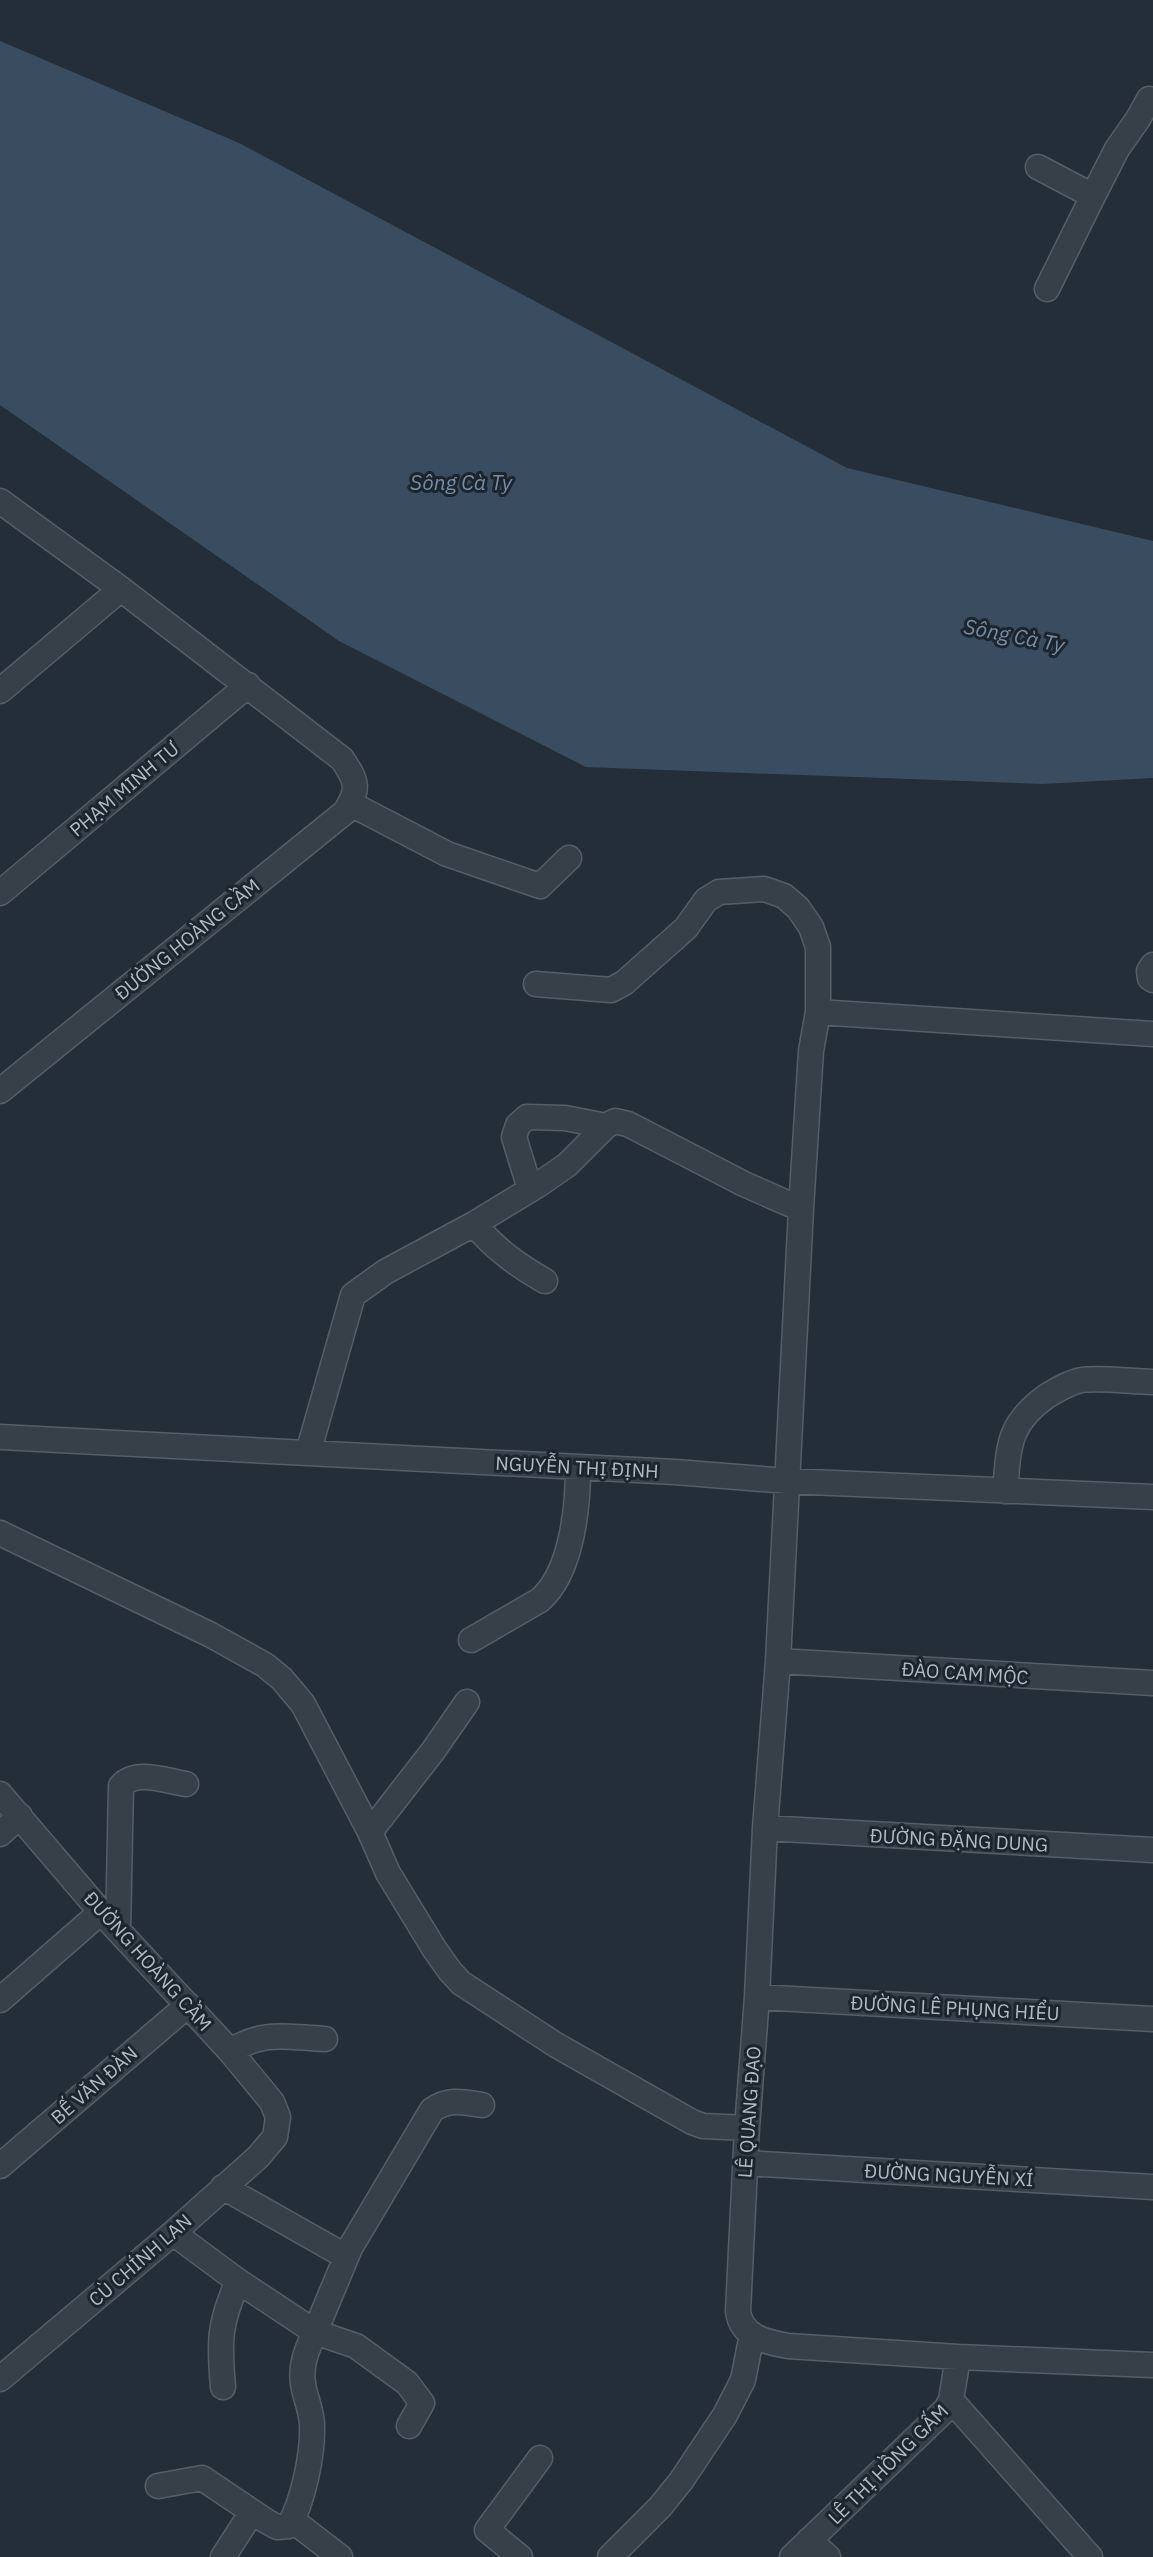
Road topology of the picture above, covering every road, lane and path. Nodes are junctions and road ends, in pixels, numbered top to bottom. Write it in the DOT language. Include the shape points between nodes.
graph roads {
  1 [pos="1152,94"];
  2 [pos="1038,166"];
  3 [pos="1093,196"];
  4 [pos="1047,289"];
  5 [pos="0,501"];
  6 [pos="121,589"];
  7 [pos="248,685"];
  8 [pos="0,691"];
  9 [pos="351,804"];
  10 [pos="569,858"];
  11 [pos="0,892"];
  12 [pos="1153,965"];
  13 [pos="1153,980"];
  14 [pos="536,984"];
  15 [pos="818,1012"];
  16 [pos="1153,1034"];
  17 [pos="0,1091"];
  18 [pos="606,1126"];
  19 [pos="530,1189"];
  20 [pos="801,1209"];
  21 [pos="474,1224"];
  22 [pos="545,1281"];
  23 [pos="1153,1382"];
  24 [pos="0,1437"];
  25 [pos="308,1453"];
  26 [pos="578,1467"];
  27 [pos="787,1481"];
  28 [pos="1005,1491"];
  29 [pos="1153,1497"];
  30 [pos="0,1533"];
  31 [pos="471,1640"];
  32 [pos="778,1661"];
  33 [pos="1153,1683"];
  34 [pos="467,1702"];
  35 [pos="186,1784"];
  36 [pos="0,1794"];
  37 [pos="20,1816"];
  38 [pos="765,1828"];
  39 [pos="370,1832"];
  40 [pos="0,1834"];
  41 [pos="1153,1850"];
  42 [pos="110,1921"];
  43 [pos="757,1997"];
  44 [pos="0,2000"];
  45 [pos="188,2004"];
  46 [pos="1153,2019"];
  47 [pos="325,2039"];
  48 [pos="230,2051"];
  49 [pos="482,2105"];
  50 [pos="747,2128"];
  51 [pos="275,2137"];
  52 [pos="745,2163"];
  53 [pos="0,2166"];
  54 [pos="223,2187"];
  55 [pos="1153,2187"];
  56 [pos="173,2233"];
  57 [pos="345,2256"];
  58 [pos="238,2281"];
  59 [pos="315,2332"];
  60 [pos="752,2334"];
  61 [pos="958,2357"];
  62 [pos="5,2365"];
  63 [pos="1153,2365"];
  64 [pos="223,2387"];
  65 [pos="951,2400"];
  66 [pos="409,2426"];
  67 [pos="540,2458"];
  68 [pos="158,2486"];
  69 [pos="252,2512"];
  70 [pos="292,2519"];
  71 [pos="801,2549"];
  72 [pos="223,2557"];
  73 [pos="340,2557"];
  74 [pos="520,2557"];
  75 [pos="610,2557"];
  76 [pos="828,2557"];
  77 [pos="1090,2557"];
  1 -- 3 [label="street"];
  2 -- 3 [label="street"];
  3 -- 4 [label="street"];
  5 -- 6 [label="street"];
  6 -- 7 [label="street"];
  6 -- 8 [label="street"];
  7 -- 9 [label="street" via="342,759 354,777"];
  7 -- 11 [label="street, PHẠM MINH TƯ"];
  9 -- 10 [label="street" via="447,854 540,886"];
  9 -- 17 [label="street, ĐƯỜNG HOÀNG CẦM"];
  12 -- 13 [label="street" via="1149,971"];
  14 -- 15 [label="street, LÊ QUANG ĐẠO" via="611,989 624,983 686,928 706,900 719,892 764,890 784,896 811,927 818,947"];
  15 -- 16 [label="street"];
  15 -- 20 [label="street, LÊ QUANG ĐẠO" via="811,1051"];
  18 -- 19 [label="street" via="567,1165"];
  18 -- 19 [label="street" via="527,1116 514,1137"];
  18 -- 20 [label="street" via="615,1121 628,1124"];
  19 -- 21 [label="street"];
  20 -- 27 [label="street, LÊ QUANG ĐẠO"];
  21 -- 22 [label="street" via="503,1255"];
  21 -- 25 [label="street" via="385,1272 353,1295"];
  23 -- 28 [label="street" via="1081,1380 1034,1405 1015,1427"];
  24 -- 25 [label="street, NGUYỄN THỊ ĐỊNH"];
  25 -- 26 [label="street, NGUYỄN THỊ ĐỊNH"];
  26 -- 27 [label="street, NGUYỄN THỊ ĐỊNH"];
  26 -- 31 [label="street" via="573,1528 548,1592"];
  27 -- 28 [label="street, NGUYỄN THỊ ĐỊNH"];
  27 -- 32 [label="street, LÊ QUANG ĐẠO"];
  28 -- 29 [label="street, NGUYỄN THỊ ĐỊNH"];
  30 -- 39 [label="street" via="211,1635 282,1678 303,1704"];
  32 -- 33 [label="street, ĐÀO CAM MỘC"];
  32 -- 38 [label="street, LÊ QUANG ĐẠO"];
  34 -- 39 [label="street"];
  35 -- 42 [label="street" via="138,1776 121,1786"];
  36 -- 37 [label="street, ĐƯỜNG HOÀNG CẦM"];
  37 -- 40 [label="street"];
  37 -- 42 [label="street, ĐƯỜNG HOÀNG CẦM"];
  38 -- 41 [label="street, ĐƯỜNG ĐẶNG DUNG"];
  38 -- 43 [label="street, LÊ QUANG ĐẠO"];
  39 -- 50 [label="street" via="388,1873 461,1983 567,2052 692,2123"];
  42 -- 44 [label="street"];
  42 -- 45 [label="street, ĐƯỜNG HOÀNG CẦM"];
  43 -- 46 [label="street, ĐƯỜNG LÊ PHỤNG HIỂU"];
  43 -- 50 [label="street, LÊ QUANG ĐẠO"];
  45 -- 48 [label="street, ĐƯỜNG HOÀNG CẦM"];
  45 -- 53 [label="street, BẾ VĂN ĐÀN"];
  47 -- 48 [label="street" via="269,2036"];
  48 -- 51 [label="street, ĐƯỜNG HOÀNG CẦM" via="272,2102 278,2118"];
  49 -- 57 [label="street" via="456,2101 432,2110"];
  50 -- 52 [label="street, LÊ QUANG ĐẠO"];
  51 -- 54 [label="street, CÙ CHÍNH LAN"];
  52 -- 55 [label="street, ĐƯỜNG NGUYỄN XÍ"];
  52 -- 60 [label="street, LÊ QUANG ĐẠO" via="738,2311 739,2321"];
  54 -- 56 [label="street, CÙ CHÍNH LAN"];
  54 -- 57 [label="street"];
  56 -- 58 [label="street"];
  56 -- 62 [label="street, CÙ CHÍNH LAN"];
  57 -- 59 [label="street"];
  58 -- 59 [label="street"];
  58 -- 64 [label="street" via="221,2329"];
  59 -- 66 [label="street" via="356,2346 407,2384 422,2403"];
  59 -- 70 [label="street" via="302,2365 311,2412 311,2448"];
  60 -- 61 [label="street" via="788,2346"];
  60 -- 75 [label="street" via="743,2380 725,2415 660,2507"];
  61 -- 63 [label="street"];
  61 -- 65 [label="street, LÊ THỊ HỒNG GẤM"];
  65 -- 71 [label="street, LÊ THỊ HỒNG GẤM"];
  65 -- 77 [label="street"];
  67 -- 74 [label="street" via="487,2530"];
  68 -- 69 [label="street" via="202,2478"];
  69 -- 70 [label="street" via="277,2527 289,2526"];
  69 -- 72 [label="street"];
  70 -- 73 [label="street"];
  71 -- 76 [label="street"];
}
